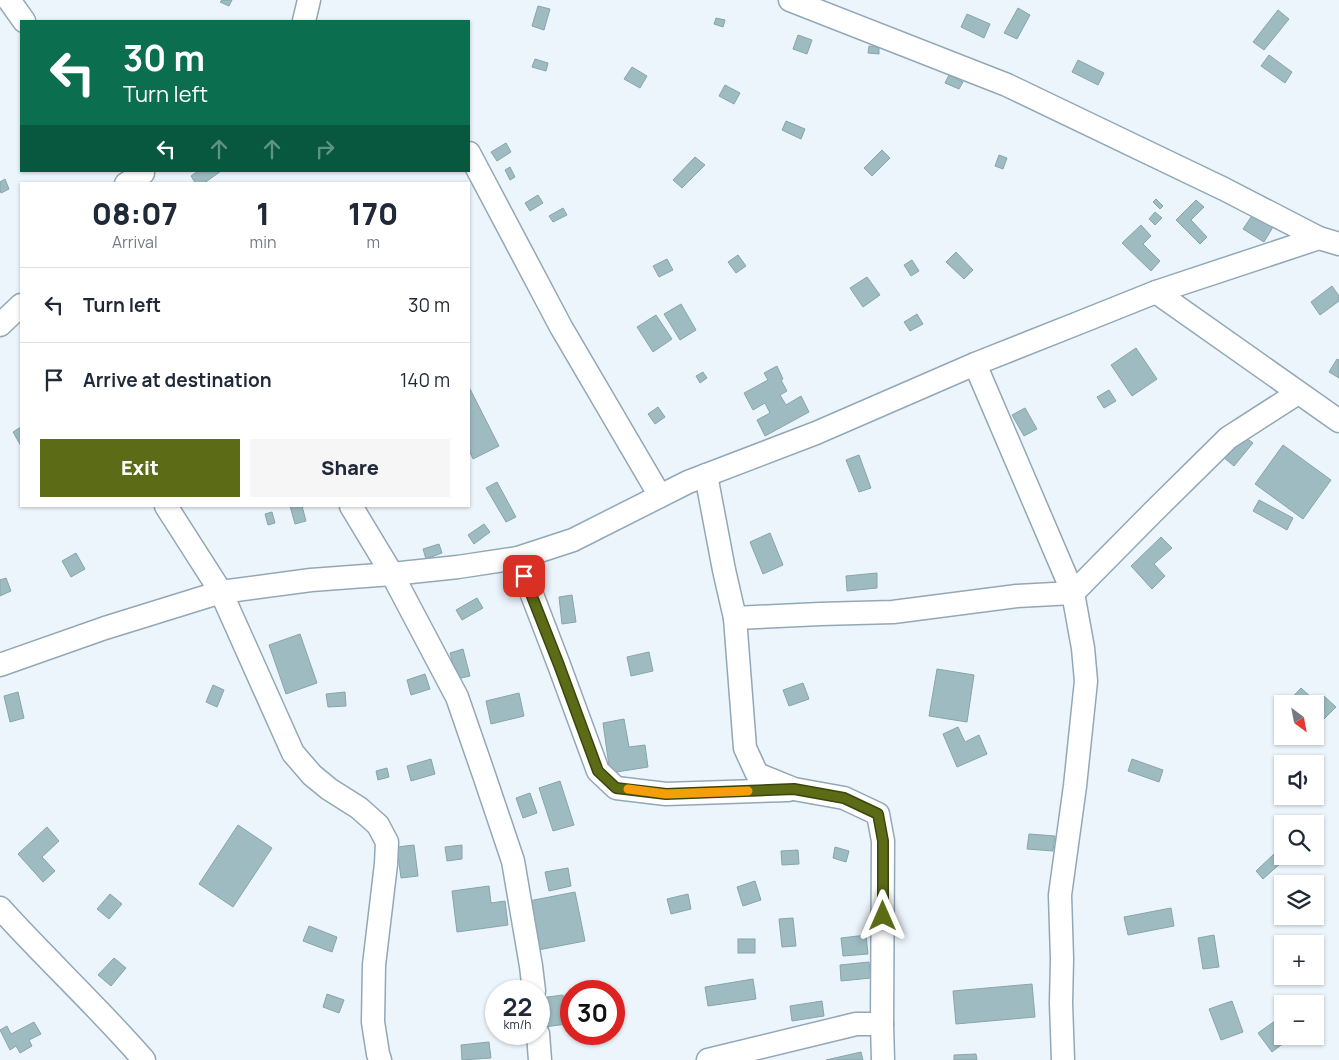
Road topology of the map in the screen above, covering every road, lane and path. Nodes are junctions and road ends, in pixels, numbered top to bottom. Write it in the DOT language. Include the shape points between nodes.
graph roads {
  1 [pos="9,0"];
  2 [pos="309,0"];
  3 [pos="790,0"];
  4 [pos="23,20"];
  5 [pos="304,20"];
  6 [pos="470,155"];
  7 [pos="1329,241"];
  8 [pos="1156,292"];
  9 [pos="20,306"];
  10 [pos="0,325"];
  11 [pos="975,364"];
  12 [pos="1298,393"];
  13 [pos="1339,420"];
  14 [pos="706,475"];
  15 [pos="660,496"];
  16 [pos="167,507"];
  17 [pos="352,507"];
  18 [pos="518,558"];
  19 [pos="392,574"];
  20 [pos="222,592"];
  21 [pos="1073,592"];
  22 [pos="735,618"];
  23 [pos="0,665"];
  24 [pos="794,789"];
  25 [pos="0,908"];
  26 [pos="533,980"];
  27 [pos="882,1024"];
  28 [pos="114,1027"];
  29 [pos="539,1045"];
  30 [pos="120,1060"];
  31 [pos="144,1060"];
  32 [pos="380,1060"];
  33 [pos="540,1060"];
  34 [pos="708,1060"];
  35 [pos="883,1060"];
  36 [pos="1063,1060"];
  1 -- 4 [label="street"];
  2 -- 5 [label="street"];
  3 -- 7 [label="street" via="1007,84"];
  6 -- 15 [label="street" via="561,327"];
  7 -- 8 [label="street"];
  8 -- 11 [label="street"];
  8 -- 12 [label="street"];
  9 -- 10 [label="street"];
  11 -- 14 [label="street"];
  11 -- 21 [label="street"];
  12 -- 13 [label="street"];
  12 -- 21 [label="street" via="1228,438"];
  14 -- 15 [label="street"];
  14 -- 22 [label="street"];
  15 -- 18 [label="street" via="572,540"];
  16 -- 20 [label="street"];
  17 -- 19 [label="street"];
  18 -- 19 [label="street"];
  18 -- 24 [label="street" via="598,771 616,788 666,794"];
  19 -- 20 [label="street" via="311,580"];
  19 -- 26 [label="street" via="456,697 487,784 513,861"];
  20 -- 23 [label="street"];
  20 -- 32 [label="street" via="293,753 312,775 378,825 387,842 374,965 373,1022"];
  21 -- 22 [label="street" via="893,612"];
  21 -- 36 [label="street" via="1086,681 1076,786 1060,895"];
  22 -- 24 [label="street" via="745,748 757,774"];
  24 -- 27 [label="street" via="844,798 878,814 883,841"];
  25 -- 28 [label="street"];
  27 -- 34 [label="street" via="856,1024"];
  27 -- 35 [label="street"];
  28 -- 30 [label="street"];
  28 -- 31 [label="street"];
  29 -- 33 [label="street"];
}
